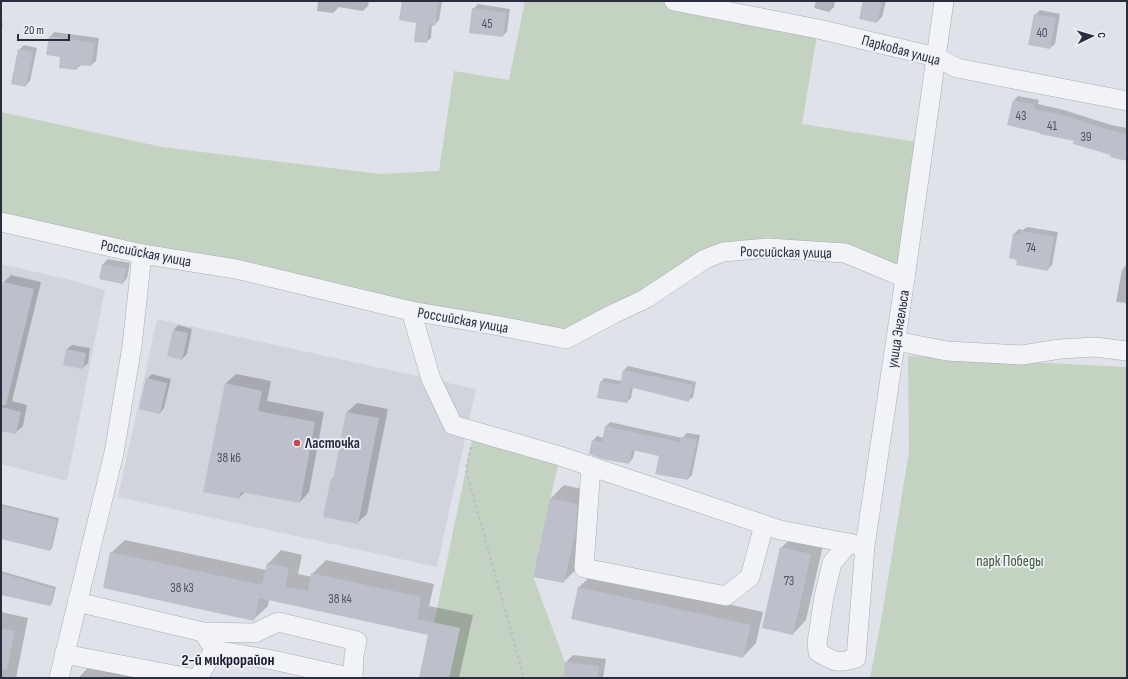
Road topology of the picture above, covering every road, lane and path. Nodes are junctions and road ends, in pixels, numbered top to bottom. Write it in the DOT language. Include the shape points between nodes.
graph roads {
  1 [pos="674,1"];
  2 [pos="944,1"];
  3 [pos="936,57"];
  4 [pos="1127,101"];
  5 [pos="1,222"];
  6 [pos="142,254"];
  7 [pos="905,278"];
  8 [pos="412,311"];
  9 [pos="896,341"];
  10 [pos="1127,351"];
  11 [pos="474,431"];
  12 [pos="591,466"];
  13 [pos="764,525"];
  14 [pos="857,545"];
  15 [pos="77,602"];
  16 [pos="203,632"];
  17 [pos="214,650"];
  18 [pos="64,654"];
  19 [pos="59,678"];
  20 [pos="190,678"];
  21 [pos="198,678"];
  22 [pos="353,678"];
  23 [pos="524,678"];
  1 -- 3 [label="street, Парковая улица" via="818,29"];
  2 -- 3 [label="street, улица Энгельса"];
  3 -- 4 [label="street, Парковая улица" via="957,68"];
  3 -- 7 [label="street, улица Энгельса"];
  5 -- 6 [label="street, Российская улица"];
  6 -- 8 [label="street, Российская улица" via="236,269"];
  6 -- 15 [label="street" via="132,346 114,453"];
  7 -- 8 [label="street, Российская улица" via="845,253 768,248 723,252 705,259 645,299 566,339"];
  7 -- 9 [label="street, улица Энгельса"];
  8 -- 11 [label="street" via="431,379 453,425"];
  9 -- 10 [label="street" via="946,351 1022,355 1095,347"];
  9 -- 14 [label="street, улица Энгельса"];
  11 -- 12 [label="street"];
  11 -- 23 [label="path" via="466,470"];
  12 -- 13 [label="street"];
  12 -- 13 [label="street" via="584,568 726,596 750,577"];
  13 -- 14 [label="street"];
  14 -- 14 [label="street, улица Энгельса" via="856,658 844,662 832,661 818,652 824,597 832,563"];
  15 -- 16 [label="street"];
  15 -- 18 [label="street"];
  16 -- 17 [label="street"];
  16 -- 22 [label="street" via="255,633 278,622 357,641"];
  17 -- 21 [label="street"];
  17 -- 22 [label="street"];
  18 -- 19 [label="street"];
  18 -- 20 [label="street"];
}
